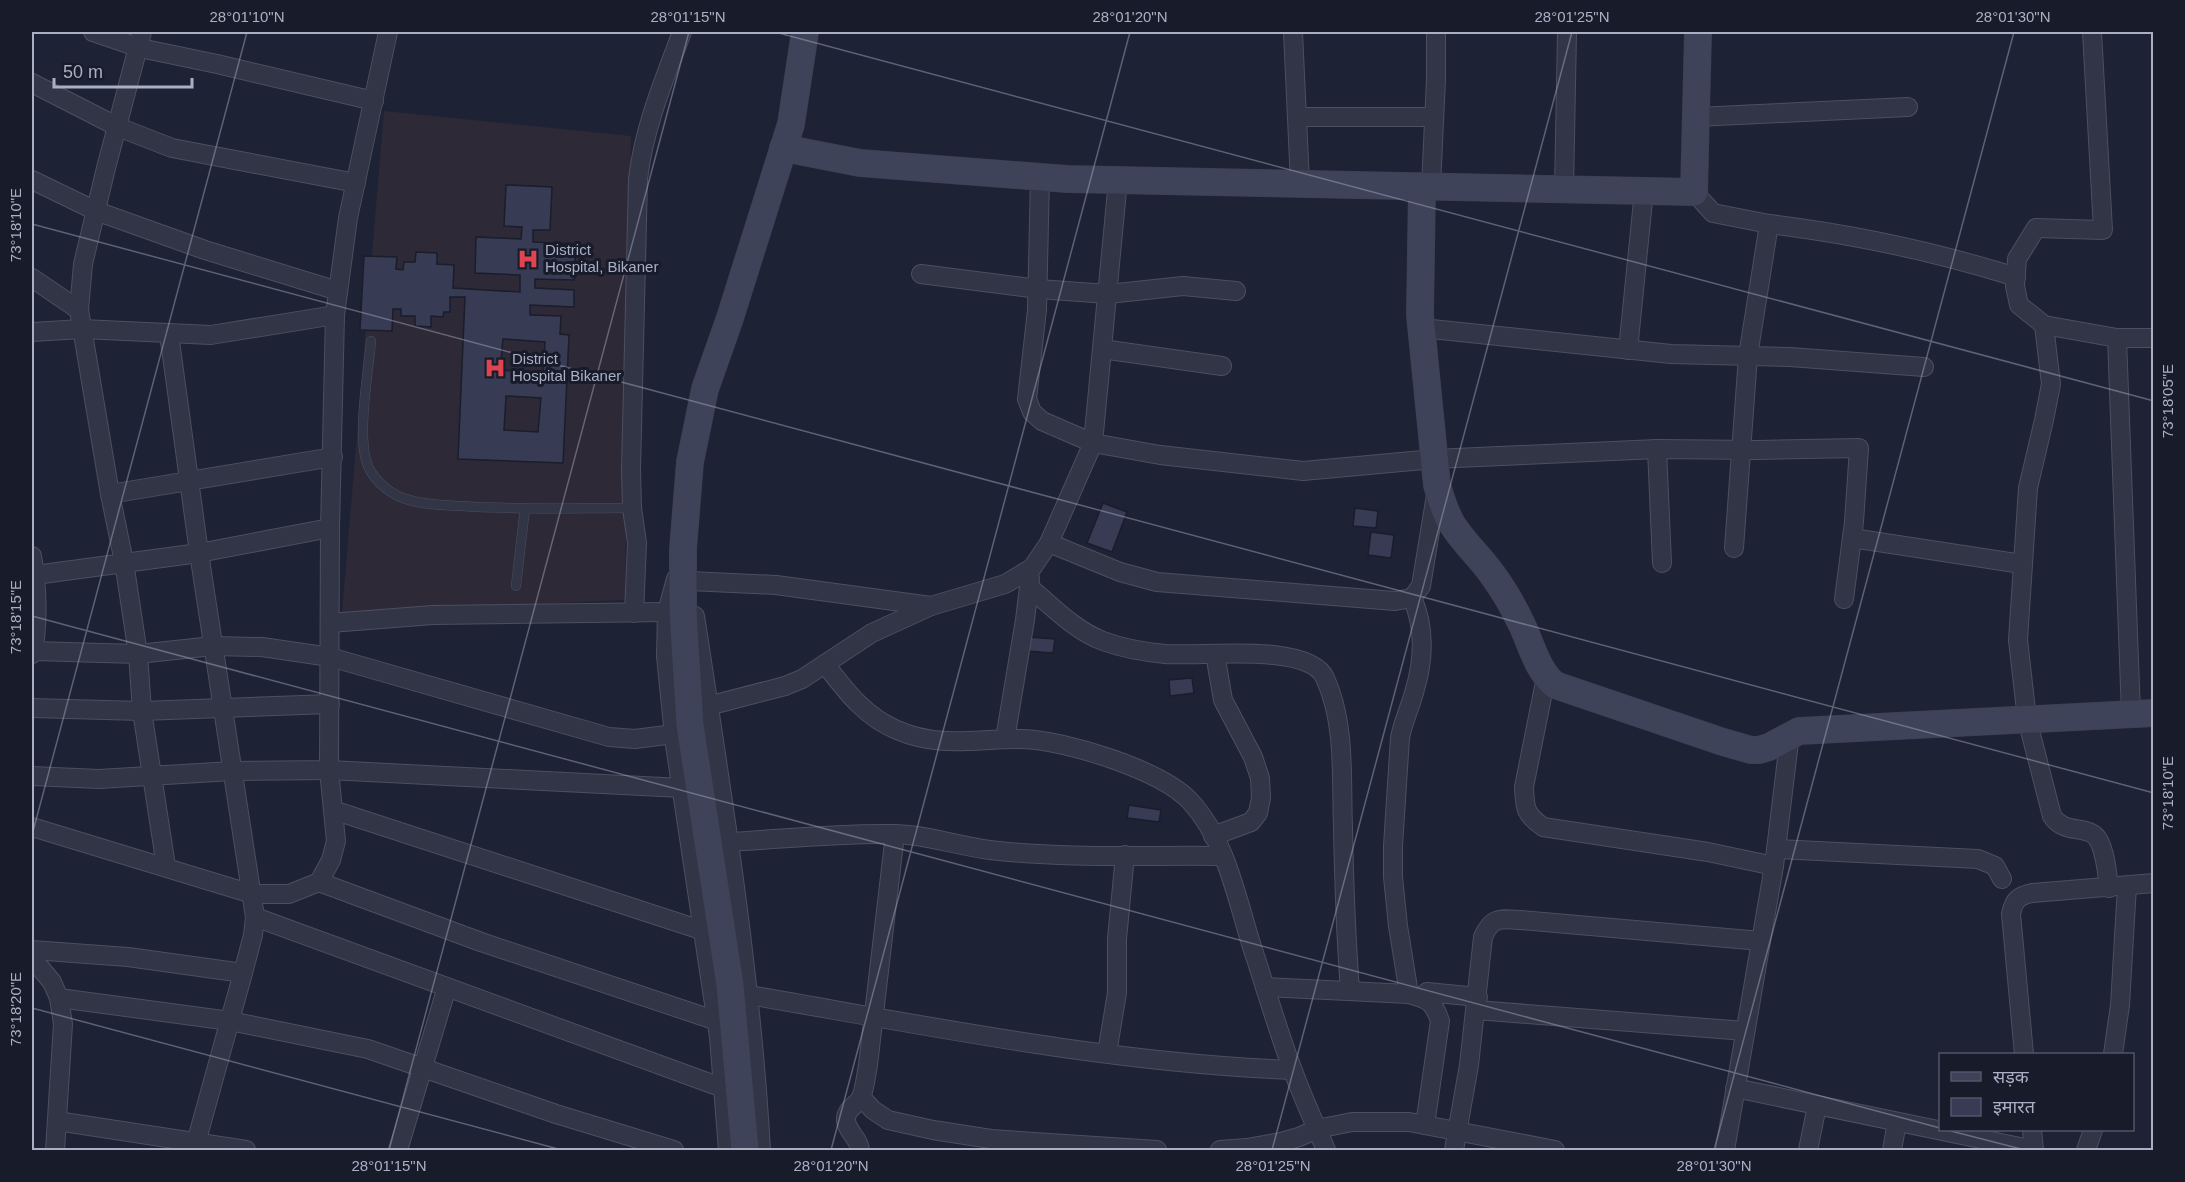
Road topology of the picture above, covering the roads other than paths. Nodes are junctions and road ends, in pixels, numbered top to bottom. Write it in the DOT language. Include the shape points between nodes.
graph roads {
  1 [pos="93,32"];
  2 [pos="388,32"];
  3 [pos="682,32"];
  4 [pos="805,32"];
  5 [pos="1293,32"];
  6 [pos="1436,32"];
  7 [pos="1568,32"];
  8 [pos="1698,32"];
  9 [pos="2092,32"];
  10 [pos="141,40"];
  11 [pos="32,83"];
  12 [pos="374,101"];
  13 [pos="1908,107"];
  14 [pos="1297,117"];
  15 [pos="1434,117"];
  16 [pos="1696,117"];
  17 [pos="117,127"];
  18 [pos="783,148"];
  19 [pos="1040,177"];
  20 [pos="32,180"];
  21 [pos="1118,180"];
  22 [pos="356,183"];
  23 [pos="1300,183"];
  24 [pos="1426,186"];
  25 [pos="1564,190"];
  26 [pos="1644,191"];
  27 [pos="1694,192"];
  28 [pos="96,211"];
  29 [pos="1769,224"];
  30 [pos="921,274"];
  31 [pos="2016,277"];
  32 [pos="32,278"];
  33 [pos="1038,289"];
  34 [pos="338,291"];
  35 [pos="1236,291"];
  36 [pos="1108,294"];
  37 [pos="79,309"];
  38 [pos="335,315"];
  39 [pos="2044,325"];
  40 [pos="1422,328"];
  41 [pos="82,329"];
  42 [pos="32,332"];
  43 [pos="169,334"];
  44 [pos="2117,338"];
  45 [pos="2154,338"];
  46 [pos="371,341"];
  47 [pos="1102,349"];
  48 [pos="1628,350"];
  49 [pos="1748,356"];
  50 [pos="1222,366"];
  51 [pos="1924,367"];
  52 [pos="1093,443"];
  53 [pos="1657,449"];
  54 [pos="1741,450"];
  55 [pos="333,457"];
  56 [pos="1436,472"];
  57 [pos="188,480"];
  58 [pos="110,494"];
  59 [pos="525,508"];
  60 [pos="632,508"];
  61 [pos="330,528"];
  62 [pos="1852,538"];
  63 [pos="1049,543"];
  64 [pos="1734,548"];
  65 [pos="683,549"];
  66 [pos="198,553"];
  67 [pos="32,556"];
  68 [pos="124,562"];
  69 [pos="1662,563"];
  70 [pos="2022,564"];
  71 [pos="1032,568"];
  72 [pos="35,575"];
  73 [pos="689,581"];
  74 [pos="516,586"];
  75 [pos="1029,587"];
  76 [pos="1412,598"];
  77 [pos="1844,598"];
  78 [pos="932,606"];
  79 [pos="667,612"];
  80 [pos="634,613"];
  81 [pos="330,624"];
  82 [pos="33,643"];
  83 [pos="213,646"];
  84 [pos="138,654"];
  85 [pos="1215,654"];
  86 [pos="330,657"];
  87 [pos="825,664"];
  88 [pos="1546,677"];
  89 [pos="330,704"];
  90 [pos="222,707"];
  91 [pos="32,708"];
  92 [pos="142,711"];
  93 [pos="2142,713"];
  94 [pos="2027,719"];
  95 [pos="691,721"];
  96 [pos="1790,734"];
  97 [pos="1005,739"];
  98 [pos="329,770"];
  99 [pos="232,771"];
  100 [pos="32,776"];
  101 [pos="151,776"];
  102 [pos="682,788"];
  103 [pos="333,810"];
  104 [pos="32,827"];
  105 [pos="895,834"];
  106 [pos="1213,836"];
  107 [pos="729,842"];
  108 [pos="1125,855"];
  109 [pos="1222,856"];
  110 [pos="1775,858"];
  111 [pos="166,866"];
  112 [pos="2002,879"];
  113 [pos="319,882"];
  114 [pos="2154,883"];
  115 [pos="2118,887"];
  116 [pos="252,894"];
  117 [pos="255,917"];
  118 [pos="704,931"];
  119 [pos="1761,941"];
  120 [pos="32,950"];
  121 [pos="32,958"];
  122 [pos="243,973"];
  123 [pos="32,976"];
  124 [pos="447,987"];
  125 [pos="1265,987"];
  126 [pos="56,990"];
  127 [pos="1350,991"];
  128 [pos="1427,992"];
  129 [pos="1409,994"];
  130 [pos="749,995"];
  131 [pos="1477,1004"];
  132 [pos="873,1018"];
  133 [pos="230,1021"];
  134 [pos="717,1021"];
  135 [pos="1745,1031"];
  136 [pos="1107,1053"];
  137 [pos="2024,1053"];
  138 [pos="2113,1053"];
  139 [pos="422,1067"];
  140 [pos="1293,1070"];
  141 [pos="723,1088"];
  142 [pos="1735,1088"];
  143 [pos="861,1097"];
  144 [pos="1816,1106"];
  145 [pos="57,1120"];
  146 [pos="1897,1122"];
  147 [pos="1425,1125"];
  148 [pos="1317,1129"];
  149 [pos="2032,1131"];
  150 [pos="2093,1131"];
  151 [pos="1457,1132"];
  152 [pos="1948,1142"];
  153 [pos="195,1146"];
  154 [pos="1517,1147"];
  155 [pos="2001,1147"];
  156 [pos="55,1150"];
  157 [pos="246,1150"];
  158 [pos="398,1150"];
  159 [pos="674,1150"];
  160 [pos="728,1150"];
  161 [pos="746,1150"];
  162 [pos="761,1150"];
  163 [pos="860,1150"];
  164 [pos="1157,1150"];
  165 [pos="1220,1150"];
  166 [pos="1326,1150"];
  167 [pos="1454,1150"];
  168 [pos="1555,1150"];
  169 [pos="1725,1150"];
  170 [pos="1808,1150"];
  171 [pos="1892,1150"];
  172 [pos="2034,1150"];
  173 [pos="2086,1150"];
  1 -- 10 [label="street"];
  2 -- 12 [label="street"];
  3 -- 60 [label="street" via="651,117 638,179"];
  4 -- 18 [label="street"];
  5 -- 14 [label="street"];
  6 -- 15 [label="street"];
  7 -- 25 [label="street"];
  8 -- 16 [label="street"];
  9 -- 31 [label="street" via="2103,230 2036,228 2017,259"];
  10 -- 12 [label="street" via="218,64"];
  10 -- 17 [label="street"];
  11 -- 17 [label="street"];
  12 -- 22 [label="street"];
  13 -- 16 [label="street"];
  14 -- 15 [label="street"];
  14 -- 23 [label="street"];
  15 -- 24 [label="street"];
  16 -- 27 [label="street"];
  17 -- 22 [label="street" via="172,148"];
  17 -- 28 [label="street"];
  18 -- 19 [label="street" via="860,163"];
  18 -- 65 [label="street" via="705,388 690,462"];
  19 -- 21 [label="street"];
  19 -- 33 [label="street"];
  20 -- 28 [label="street"];
  21 -- 23 [label="street"];
  21 -- 36 [label="street"];
  22 -- 34 [label="street"];
  23 -- 24 [label="street"];
  24 -- 25 [label="street"];
  24 -- 40 [label="street"];
  25 -- 26 [label="street"];
  26 -- 27 [label="street"];
  26 -- 48 [label="street"];
  27 -- 29 [label="street" via="1713,213"];
  28 -- 34 [label="street"];
  28 -- 37 [label="street" via="83,264"];
  29 -- 31 [label="street" via="1836,233"];
  29 -- 49 [label="street"];
  30 -- 33 [label="street"];
  31 -- 39 [label="street" via="2019,305"];
  32 -- 37 [label="street"];
  33 -- 36 [label="street"];
  33 -- 52 [label="street" via="1027,399 1042,421"];
  34 -- 38 [label="street"];
  35 -- 36 [label="street" via="1183,286"];
  36 -- 47 [label="street"];
  37 -- 41 [label="street"];
  38 -- 43 [label="street" via="211,335"];
  38 -- 55 [label="street"];
  39 -- 44 [label="street"];
  39 -- 70 [label="street" via="2051,384 2028,488"];
  40 -- 48 [label="street"];
  40 -- 56 [label="street"];
  41 -- 42 [label="street"];
  41 -- 43 [label="street"];
  41 -- 58 [label="street"];
  43 -- 57 [label="street"];
  44 -- 45 [label="street"];
  44 -- 93 [label="street"];
  46 -- 59 [label="lane" via="363,436 366,462 375,478 402,498 420,502"];
  47 -- 50 [label="street"];
  47 -- 52 [label="street"];
  48 -- 49 [label="street"];
  49 -- 51 [label="street"];
  49 -- 54 [label="street"];
  52 -- 56 [label="street" via="1160,455 1303,471"];
  52 -- 63 [label="street"];
  53 -- 54 [label="street"];
  53 -- 56 [label="street"];
  53 -- 69 [label="street"];
  54 -- 62 [label="street" via="1859,447"];
  54 -- 64 [label="street"];
  55 -- 57 [label="street"];
  55 -- 61 [label="street"];
  56 -- 76 [label="street" via="1421,586"];
  56 -- 88 [label="street" via="1453,525 1507,596"];
  57 -- 58 [label="street"];
  57 -- 66 [label="street"];
  58 -- 68 [label="street"];
  59 -- 60 [label="lane"];
  59 -- 74 [label="lane"];
  60 -- 80 [label="street" via="637,543"];
  61 -- 66 [label="street"];
  61 -- 81 [label="street"];
  62 -- 70 [label="street"];
  62 -- 77 [label="street"];
  63 -- 71 [label="street"];
  63 -- 76 [label="street" via="1120,572 1157,582 1377,601"];
  65 -- 73 [label="street"];
  65 -- 79 [label="street"];
  65 -- 95 [label="street"];
  66 -- 68 [label="street"];
  66 -- 83 [label="street"];
  67 -- 72 [label="street"];
  68 -- 72 [label="street"];
  68 -- 84 [label="street"];
  70 -- 94 [label="street" via="2018,640"];
  71 -- 75 [label="street"];
  71 -- 78 [label="street" via="1005,584"];
  72 -- 82 [label="street"];
  73 -- 78 [label="street" via="776,585"];
  73 -- 95 [label="street"];
  75 -- 85 [label="street" via="1080,630 1103,641 1165,654"];
  75 -- 97 [label="street"];
  76 -- 129 [label="street" via="1422,632 1420,669 1400,738 1392,846 1398,926"];
  78 -- 87 [label="street" via="872,633"];
  79 -- 80 [label="street"];
  79 -- 95 [label="street" via="666,656"];
  80 -- 81 [label="street" via="433,615"];
  81 -- 86 [label="street"];
  82 -- 84 [label="street"];
  83 -- 84 [label="street"];
  83 -- 86 [label="street" via="262,647"];
  83 -- 90 [label="street"];
  84 -- 92 [label="street"];
  85 -- 106 [label="street" via="1223,700 1253,757 1261,798 1251,822"];
  85 -- 127 [label="street" via="1285,655 1315,665 1325,676 1342,761"];
  86 -- 89 [label="street"];
  86 -- 95 [label="street" via="609,737 635,739"];
  87 -- 95 [label="street" via="802,679"];
  87 -- 97 [label="street" via="868,714 896,730 934,742"];
  88 -- 96 [label="street" via="1555,685 1740,747 1759,750"];
  88 -- 110 [label="street" via="1524,787 1524,804 1530,818 1544,826 1708,852"];
  89 -- 90 [label="street"];
  89 -- 98 [label="street"];
  90 -- 92 [label="street"];
  90 -- 99 [label="street"];
  91 -- 92 [label="street"];
  92 -- 101 [label="street"];
  93 -- 94 [label="street"];
  94 -- 96 [label="street"];
  94 -- 115 [label="street" via="2052,816 2061,826 2096,837"];
  95 -- 102 [label="street"];
  95 -- 107 [label="street"];
  95 -- 161 [label="street" via="730,985"];
  96 -- 110 [label="street"];
  97 -- 106 [label="street" via="1075,748 1157,778 1189,800"];
  98 -- 99 [label="street"];
  98 -- 102 [label="street"];
  98 -- 103 [label="street"];
  99 -- 101 [label="street"];
  99 -- 116 [label="street"];
  100 -- 101 [label="street"];
  101 -- 111 [label="street"];
  102 -- 118 [label="street"];
  103 -- 113 [label="street" via="336,841"];
  103 -- 118 [label="street"];
  104 -- 111 [label="street"];
  105 -- 107 [label="street"];
  105 -- 108 [label="street" via="991,850"];
  105 -- 132 [label="street"];
  106 -- 109 [label="street"];
  107 -- 130 [label="street"];
  108 -- 109 [label="street"];
  108 -- 136 [label="street" via="1116,993"];
  109 -- 125 [label="street"];
  110 -- 112 [label="street" via="1978,859 1995,866"];
  110 -- 119 [label="street"];
  111 -- 116 [label="street"];
  113 -- 116 [label="street" via="289,894"];
  113 -- 134 [label="street" via="481,942"];
  114 -- 115 [label="street"];
  115 -- 137 [label="street" via="2032,893 2014,902 2011,914"];
  115 -- 138 [label="street" via="2120,1005"];
  116 -- 117 [label="street"];
  117 -- 122 [label="street"];
  117 -- 124 [label="street"];
  118 -- 134 [label="street"];
  119 -- 131 [label="street" via="1503,919 1494,921 1483,937"];
  119 -- 135 [label="street"];
  120 -- 122 [label="street" via="128,957"];
  121 -- 126 [label="street"];
  122 -- 133 [label="street"];
  123 -- 126 [label="street"];
  124 -- 139 [label="street"];
  124 -- 141 [label="street"];
  125 -- 127 [label="street"];
  125 -- 140 [label="street"];
  126 -- 133 [label="street"];
  126 -- 145 [label="street" via="63,1024"];
  127 -- 129 [label="street"];
  128 -- 131 [label="street"];
  129 -- 147 [label="street" via="1426,999 1436,1008 1440,1021"];
  130 -- 132 [label="street"];
  130 -- 162 [label="street"];
  131 -- 135 [label="street"];
  131 -- 151 [label="street"];
  132 -- 136 [label="street"];
  132 -- 143 [label="street"];
  133 -- 139 [label="street" via="368,1049"];
  133 -- 153 [label="street"];
  134 -- 141 [label="street"];
  135 -- 142 [label="street"];
  136 -- 140 [label="street"];
  139 -- 158 [label="street"];
  139 -- 159 [label="street"];
  140 -- 148 [label="street"];
  141 -- 160 [label="street"];
  142 -- 144 [label="street"];
  142 -- 169 [label="street"];
  143 -- 163 [label="street" via="850,1108 846,1121"];
  143 -- 164 [label="street" via="888,1119 933,1130 991,1139"];
  144 -- 146 [label="street"];
  144 -- 170 [label="street"];
  145 -- 153 [label="street"];
  145 -- 156 [label="street"];
  146 -- 152 [label="street"];
  146 -- 171 [label="street"];
  147 -- 148 [label="street" via="1352,1122"];
  147 -- 151 [label="street"];
  148 -- 165 [label="street" via="1281,1142"];
  148 -- 166 [label="street"];
  149 -- 172 [label="street"];
  150 -- 173 [label="street"];
  151 -- 154 [label="street"];
  151 -- 167 [label="street"];
  152 -- 155 [label="street"];
  153 -- 157 [label="street"];
  154 -- 168 [label="street"];
  155 -- 172 [label="street"];
}
